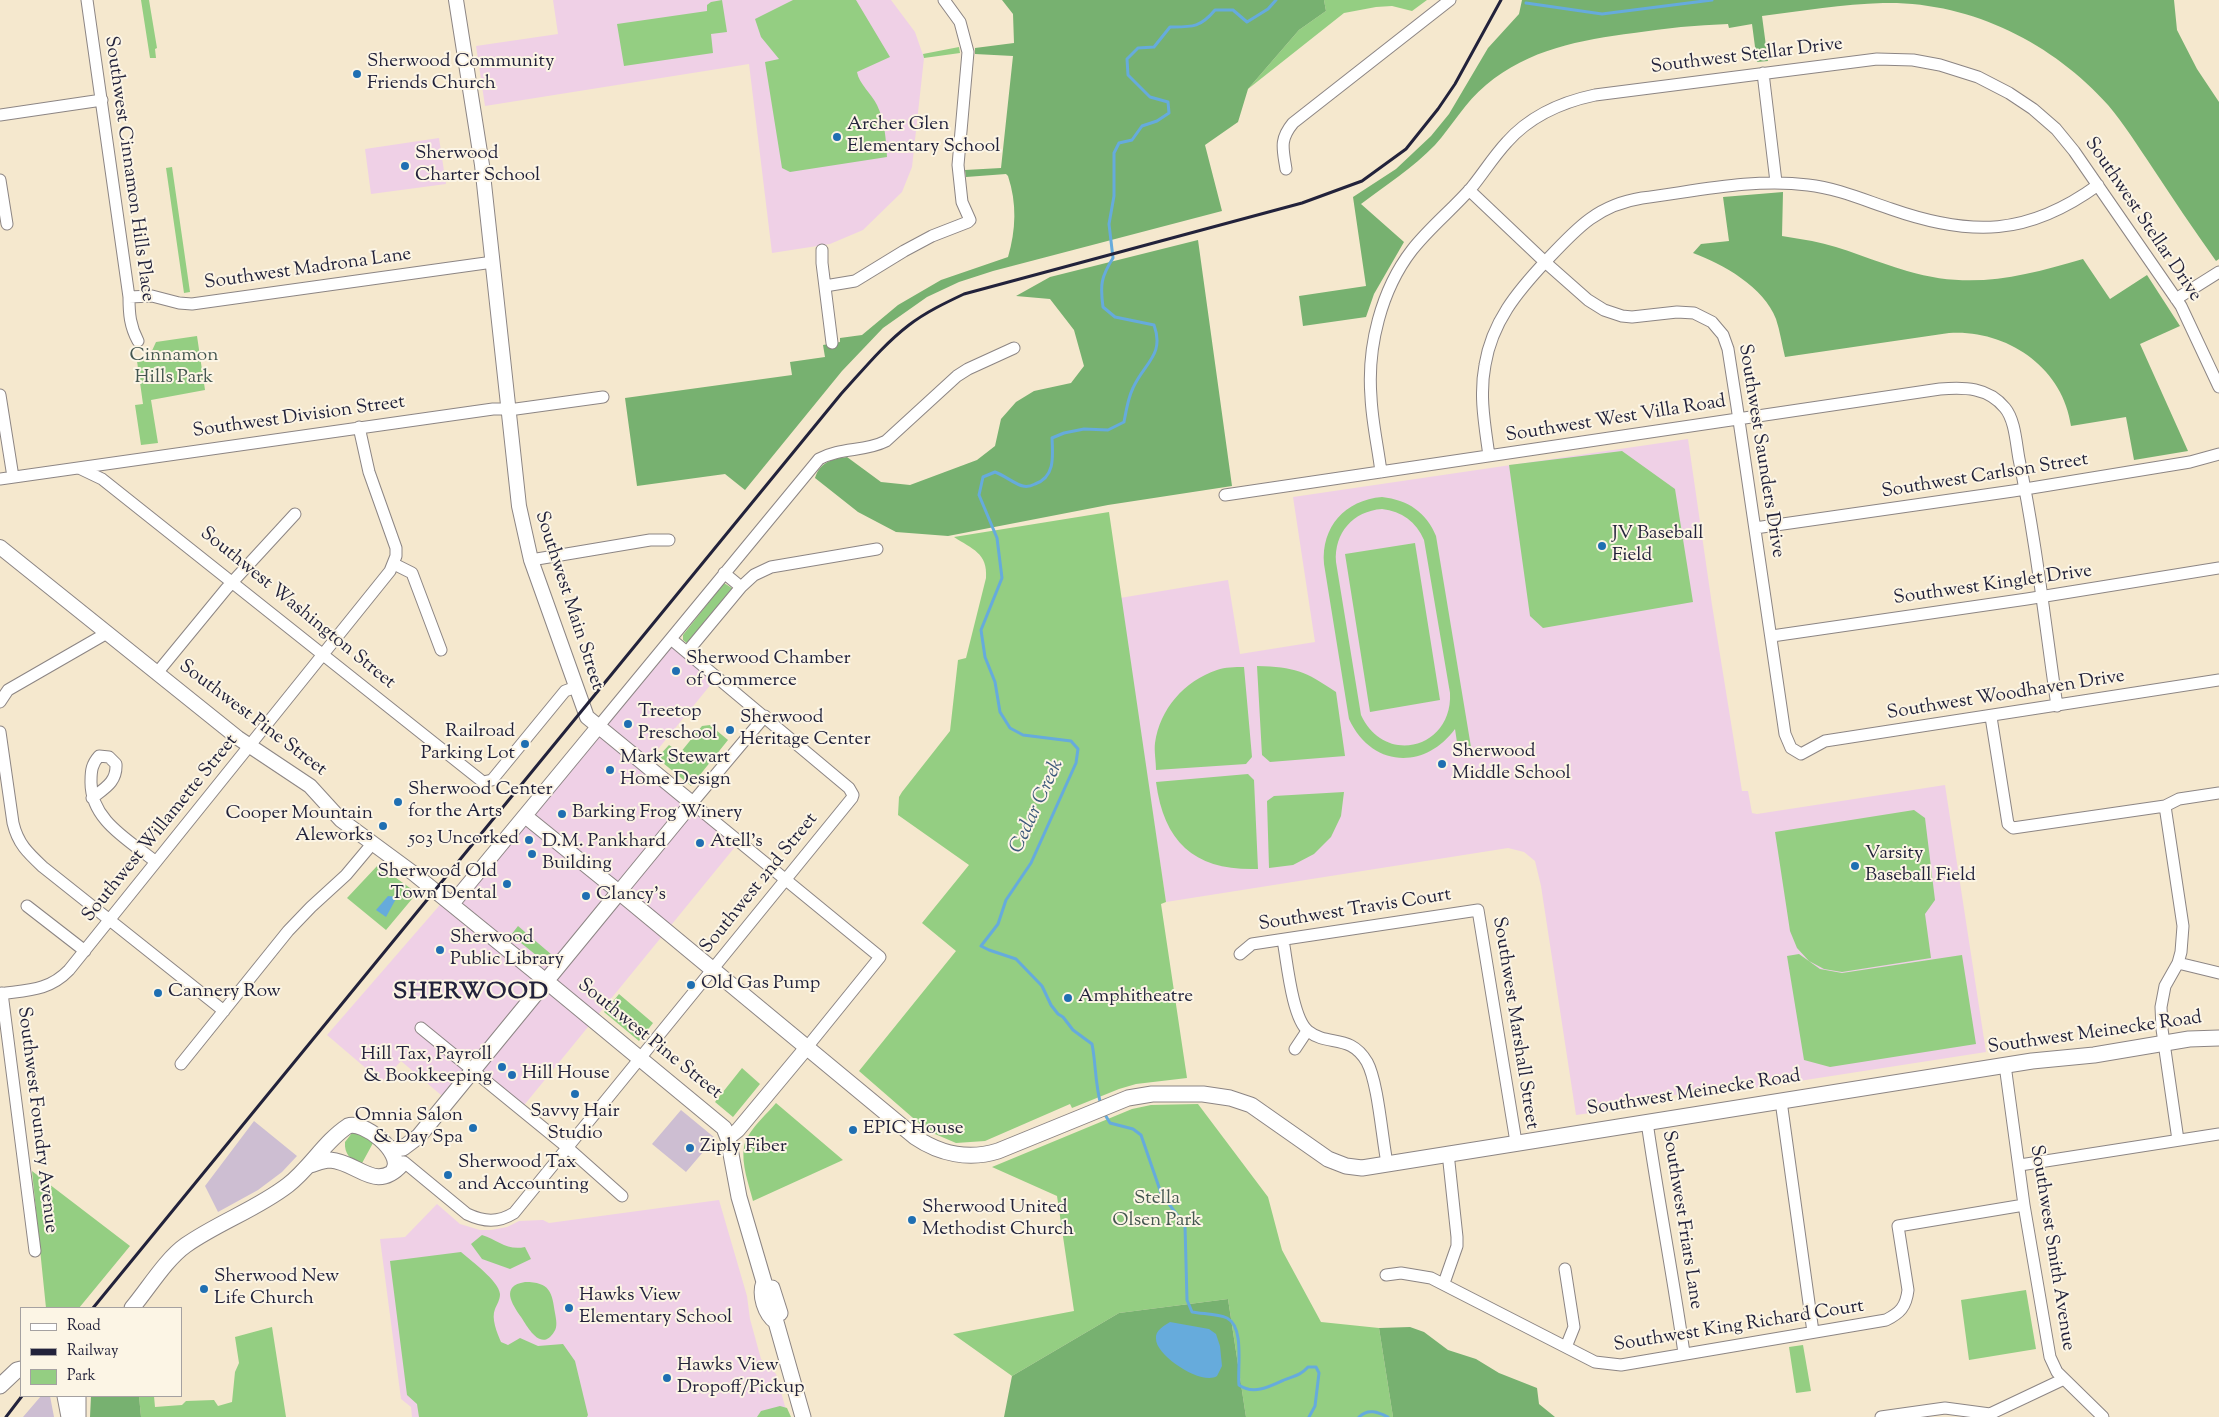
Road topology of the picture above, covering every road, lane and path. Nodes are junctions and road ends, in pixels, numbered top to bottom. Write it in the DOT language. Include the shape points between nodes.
graph roads {
  1 [pos="87,0"];
  2 [pos="456,0"];
  3 [pos="944,0"];
  4 [pos="1450,0"];
  5 [pos="1763,73"];
  6 [pos="102,100"];
  7 [pos="0,115"];
  8 [pos="1286,169"];
  9 [pos="0,180"];
  10 [pos="1776,182"];
  11 [pos="2098,185"];
  12 [pos="1469,190"];
  13 [pos="7,224"];
  14 [pos="822,250"];
  15 [pos="493,262"];
  16 [pos="1545,262"];
  17 [pos="2219,272"];
  18 [pos="825,286"];
  19 [pos="129,297"];
  20 [pos="2176,299"];
  21 [pos="138,341"];
  22 [pos="832,343"];
  23 [pos="1014,348"];
  24 [pos="2219,387"];
  25 [pos="0,394"];
  26 [pos="603,397"];
  27 [pos="508,409"];
  28 [pos="1739,419"];
  29 [pos="359,428"];
  30 [pos="2219,454"];
  31 [pos="1489,456"];
  32 [pos="79,468"];
  33 [pos="1381,472"];
  34 [pos="13,477"];
  35 [pos="0,479"];
  36 [pos="2026,488"];
  37 [pos="1225,495"];
  38 [pos="294,514"];
  39 [pos="1755,528"];
  40 [pos="669,540"];
  41 [pos="0,548"];
  42 [pos="877,548"];
  43 [pos="532,560"];
  44 [pos="394,564"];
  45 [pos="2219,568"];
  46 [pos="724,573"];
  47 [pos="232,583"];
  48 [pos="741,586"];
  49 [pos="2042,597"];
  50 [pos="107,633"];
  51 [pos="1772,636"];
  52 [pos="671,639"];
  53 [pos="442,650"];
  54 [pos="687,652"];
  55 [pos="322,656"];
  56 [pos="157,673"];
  57 [pos="2219,680"];
  58 [pos="576,687"];
  59 [pos="0,702"];
  60 [pos="2057,706"];
  61 [pos="765,716"];
  62 [pos="1991,717"];
  63 [pos="598,727"];
  64 [pos="0,732"];
  65 [pos="251,745"];
  66 [pos="1802,754"];
  67 [pos="2219,793"];
  68 [pos="92,798"];
  69 [pos="692,803"];
  70 [pos="2165,806"];
  71 [pos="525,816"];
  72 [pos="372,844"];
  73 [pos="156,862"];
  74 [pos="785,880"];
  75 [pos="619,892"];
  76 [pos="452,904"];
  77 [pos="27,906"];
  78 [pos="1478,910"];
  79 [pos="109,920"];
  80 [pos="1283,940"];
  81 [pos="85,951"];
  82 [pos="1240,954"];
  83 [pos="2178,963"];
  84 [pos="713,969"];
  85 [pos="2219,973"];
  86 [pos="546,981"];
  87 [pos="1,993"];
  88 [pos="224,1011"];
  89 [pos="421,1028"];
  90 [pos="1307,1031"];
  91 [pos="2219,1038"];
  92 [pos="2164,1043"];
  93 [pos="808,1046"];
  94 [pos="1295,1049"];
  95 [pos="640,1058"];
  96 [pos="181,1064"];
  97 [pos="2005,1065"];
  98 [pos="473,1070"];
  99 [pos="1781,1101"];
  100 [pos="1647,1122"];
  101 [pos="339,1134"];
  102 [pos="2219,1134"];
  103 [pos="419,1136"];
  104 [pos="728,1138"];
  105 [pos="2178,1140"];
  106 [pos="1516,1142"];
  107 [pos="568,1148"];
  108 [pos="391,1149"];
  109 [pos="1448,1153"];
  110 [pos="1387,1163"];
  111 [pos="310,1165"];
  112 [pos="2020,1165"];
  113 [pos="349,1166"];
  114 [pos="399,1166"];
  115 [pos="622,1196"];
  116 [pos="2024,1205"];
  117 [pos="35,1251"];
  118 [pos="1565,1268"];
  119 [pos="1386,1275"];
  120 [pos="1444,1283"];
  121 [pos="133,1307"];
  122 [pos="1812,1332"];
  123 [pos="1566,1347"];
  124 [pos="1684,1353"];
  125 [pos="2064,1378"];
  126 [pos="65,1397"];
  127 [pos="78,1397"];
  128 [pos="1990,1416"];
  129 [pos="69,1417"];
  130 [pos="78,1417"];
  131 [pos="803,1417"];
  132 [pos="1881,1417"];
  133 [pos="2103,1417"];
  1 -- 6 [label="street, Southwest Cinnamon Hills Place"];
  2 -- 15 [label="street, Southwest Main Street" via="482,164"];
  3 -- 18 [label="street" via="960,22 968,52 958,165 960,192 970,220 892,257 855,281"];
  4 -- 8 [label="street" via="1292,123 1282,145"];
  5 -- 10 [label="street"];
  5 -- 11 [label="street, Southwest Stellar Drive" via="1877,59 1913,60 1965,72 2009,93 2044,117"];
  5 -- 12 [label="street, Southwest Stellar Drive" via="1595,94 1568,102 1541,114 1516,133"];
  6 -- 7 [label="street"];
  6 -- 19 [label="street, Southwest Cinnamon Hills Place"];
  9 -- 13 [label="street"];
  10 -- 11 [label="street" via="1822,187 1936,223 1979,229 2037,219"];
  10 -- 16 [label="street" via="1623,202 1580,225"];
  11 -- 20 [label="street, Southwest Stellar Drive"];
  12 -- 16 [label="street, Southwest Saunders Drive"];
  12 -- 33 [label="street, Southwest Stellar Drive" via="1411,252 1393,280 1380,315 1370,388"];
  14 -- 18 [label="street"];
  15 -- 19 [label="street, Southwest Madrona Lane" via="192,304 152,296"];
  15 -- 27 [label="street, Southwest Main Street"];
  16 -- 28 [label="street, Southwest Saunders Drive" via="1588,300 1612,314 1642,317 1686,312 1712,322 1726,342"];
  16 -- 31 [label="street" via="1509,304 1485,364 1482,397"];
  17 -- 20 [label="street"];
  18 -- 22 [label="street"];
  19 -- 21 [label="street, Southwest Cinnamon Hills Place" via="131,328"];
  20 -- 24 [label="street, Southwest Stellar Drive"];
  23 -- 46 [label="street" via="957,376 886,440 819,459"];
  25 -- 34 [label="street"];
  26 -- 27 [label="street, Southwest Division Street"];
  27 -- 29 [label="street, Southwest Division Street"];
  27 -- 43 [label="street, Southwest Main Street" via="519,506"];
  28 -- 31 [label="street, Southwest West Villa Road"];
  28 -- 36 [label="street, Southwest West Villa Road" via="1940,389 1962,387 1984,391 2007,409"];
  28 -- 39 [label="street, Southwest Saunders Drive"];
  29 -- 32 [label="street, Southwest Division Street"];
  29 -- 44 [label="street" via="371,481 392,534 396,556"];
  30 -- 36 [label="street, Southwest Carlson Street" via="2190,462"];
  31 -- 33 [label="street, Southwest West Villa Road"];
  32 -- 34 [label="street, Southwest Division Street"];
  32 -- 47 [label="street, Southwest Washington Street" via="102,479"];
  33 -- 37 [label="street, Southwest West Villa Road"];
  34 -- 35 [label="street, Southwest Division Street"];
  36 -- 39 [label="street, Southwest Carlson Street"];
  36 -- 49 [label="street, Southwest West Villa Road"];
  38 -- 47 [label="street"];
  39 -- 51 [label="street, Southwest Saunders Drive"];
  40 -- 43 [label="street" via="650,540"];
  41 -- 50 [label="street, Southwest Pine Street"];
  42 -- 48 [label="street" via="772,567 754,575"];
  43 -- 58 [label="street, Southwest Main Street"];
  44 -- 53 [label="street" via="412,573"];
  44 -- 55 [label="street, Southwest Willamette Street"];
  45 -- 49 [label="street, Southwest Kinglet Drive"];
  46 -- 48 [label="street"];
  46 -- 52 [label="street"];
  47 -- 55 [label="street, Southwest Washington Street"];
  47 -- 56 [label="street"];
  48 -- 54 [label="street"];
  49 -- 51 [label="street, Southwest Kinglet Drive"];
  49 -- 60 [label="street, Southwest West Villa Road"];
  50 -- 56 [label="street, Southwest Pine Street"];
  50 -- 59 [label="street" via="8,690"];
  51 -- 66 [label="street, Southwest Saunders Drive" via="1785,734 1791,748"];
  52 -- 54 [label="street"];
  52 -- 63 [label="street"];
  54 -- 61 [label="street"];
  55 -- 58 [label="street, Southwest Washington Street" via="483,782 492,780 565,691"];
  55 -- 65 [label="street, Southwest Willamette Street"];
  56 -- 65 [label="street, Southwest Pine Street"];
  57 -- 60 [label="street, Southwest Woodhaven Drive"];
  58 -- 63 [label="street, Southwest Main Street" via="587,718"];
  60 -- 62 [label="street, Southwest Woodhaven Drive"];
  61 -- 69 [label="street"];
  61 -- 74 [label="street, Southwest 2nd Street" via="849,788 853,795"];
  62 -- 66 [label="street, Southwest Woodhaven Drive" via="1824,741"];
  62 -- 70 [label="street" via="2009,827"];
  63 -- 69 [label="street, Southwest Main Street"];
  63 -- 71 [label="street"];
  64 -- 79 [label="street" via="18,841 43,867"];
  65 -- 72 [label="street, Southwest Pine Street" via="310,786 341,820"];
  65 -- 73 [label="street, Southwest Willamette Street"];
  67 -- 70 [label="street" via="2179,799"];
  68 -- 73 [label="street" via="107,822"];
  69 -- 74 [label="street, Southwest Main Street"];
  69 -- 75 [label="street"];
  70 -- 83 [label="street" via="2184,926"];
  71 -- 75 [label="street"];
  71 -- 76 [label="street"];
  72 -- 76 [label="street, Southwest Pine Street"];
  72 -- 88 [label="street" via="339,883 301,916"];
  73 -- 79 [label="street, Southwest Willamette Street"];
  74 -- 84 [label="street, Southwest 2nd Street"];
  74 -- 93 [label="street, Southwest Main Street" via="880,958"];
  75 -- 84 [label="main road"];
  75 -- 86 [label="main road"];
  76 -- 86 [label="street, Southwest Pine Street"];
  77 -- 81 [label="street, Southwest Willamette Street"];
  78 -- 80 [label="street, Southwest Travis Court"];
  78 -- 106 [label="street, Southwest Marshall Street"];
  79 -- 81 [label="street, Southwest Willamette Street"];
  79 -- 88 [label="street"];
  80 -- 82 [label="street, Southwest Travis Court" via="1252,944"];
  80 -- 90 [label="street" via="1296,1010"];
  81 -- 87 [label="street, Southwest Willamette Street" via="54,983"];
  83 -- 85 [label="street"];
  83 -- 92 [label="street" via="2162,998"];
  84 -- 93 [label="main road"];
  84 -- 95 [label="street, Southwest 2nd Street"];
  86 -- 95 [label="main road, Southwest Pine Street"];
  86 -- 98 [label="main road"];
  87 -- 117 [label="street, Southwest Foundry Avenue"];
  88 -- 96 [label="street"];
  89 -- 98 [label="street"];
  90 -- 94 [label="street"];
  90 -- 110 [label="street" via="1344,1042 1357,1049 1367,1063"];
  91 -- 92 [label="main road, Southwest Meinecke Road"];
  92 -- 97 [label="main road, Southwest Meinecke Road"];
  92 -- 105 [label="street"];
  93 -- 104 [label="street"];
  93 -- 110 [label="main road, Southwest Meinecke Road" via="915,1136 933,1148 950,1153 992,1153 1121,1100 1141,1095 1195,1094 1222,1096 1251,1105 1338,1164 1357,1168"];
  95 -- 104 [label="main road, Southwest Pine Street" via="721,1124"];
  95 -- 107 [label="street, Southwest 2nd Street"];
  97 -- 99 [label="main road, Southwest Meinecke Road"];
  97 -- 112 [label="street, Southwest Smith Avenue"];
  98 -- 103 [label="main road"];
  98 -- 107 [label="street"];
  99 -- 100 [label="main road, Southwest Meinecke Road"];
  99 -- 122 [label="street"];
  100 -- 106 [label="main road, Southwest Meinecke Road"];
  100 -- 124 [label="street, Southwest Friars Lane"];
  101 -- 108 [label="main road" via="352,1125 361,1126"];
  101 -- 111 [label="main road"];
  101 -- 113 [label="main road" via="340,1152"];
  102 -- 105 [label="street"];
  103 -- 108 [label="main road" via="403,1148"];
  103 -- 114 [label="main road" via="420,1142"];
  104 -- 131 [label="main road" via="739,1197 768,1285 761,1290 766,1310 768,1316 778,1318"];
  105 -- 112 [label="street"];
  106 -- 109 [label="main road, Southwest Meinecke Road"];
  107 -- 114 [label="street, Southwest 2nd Street" via="521,1206 506,1218 496,1220 478,1219 467,1214"];
  107 -- 115 [label="street"];
  108 -- 114 [label="main road"];
  109 -- 110 [label="main road, Southwest Meinecke Road"];
  109 -- 120 [label="street" via="1457,1237"];
  111 -- 113 [label="main road" via="329,1160"];
  111 -- 121 [label="main road" via="256,1206 217,1225 184,1247"];
  112 -- 116 [label="street, Southwest Smith Avenue"];
  113 -- 114 [label="main road" via="375,1178 385,1176"];
  116 -- 122 [label="street, Southwest King Richard Court" via="1898,1226 1908,1290 1904,1308 1886,1320 1871,1324"];
  116 -- 125 [label="street, Southwest Smith Avenue" via="2047,1347 2052,1364"];
  118 -- 123 [label="street" via="1574,1327"];
  119 -- 120 [label="street, Southwest King Richard Court" via="1416,1275"];
  120 -- 123 [label="street, Southwest King Richard Court"];
  122 -- 124 [label="street, Southwest King Richard Court"];
  123 -- 124 [label="street, Southwest King Richard Court" via="1607,1365"];
  125 -- 128 [label="street"];
  125 -- 133 [label="street, Southwest Smith Avenue"];
  126 -- 129 [label="main road"];
  127 -- 130 [label="main road"];
  128 -- 132 [label="street" via="1945,1408"];
}
